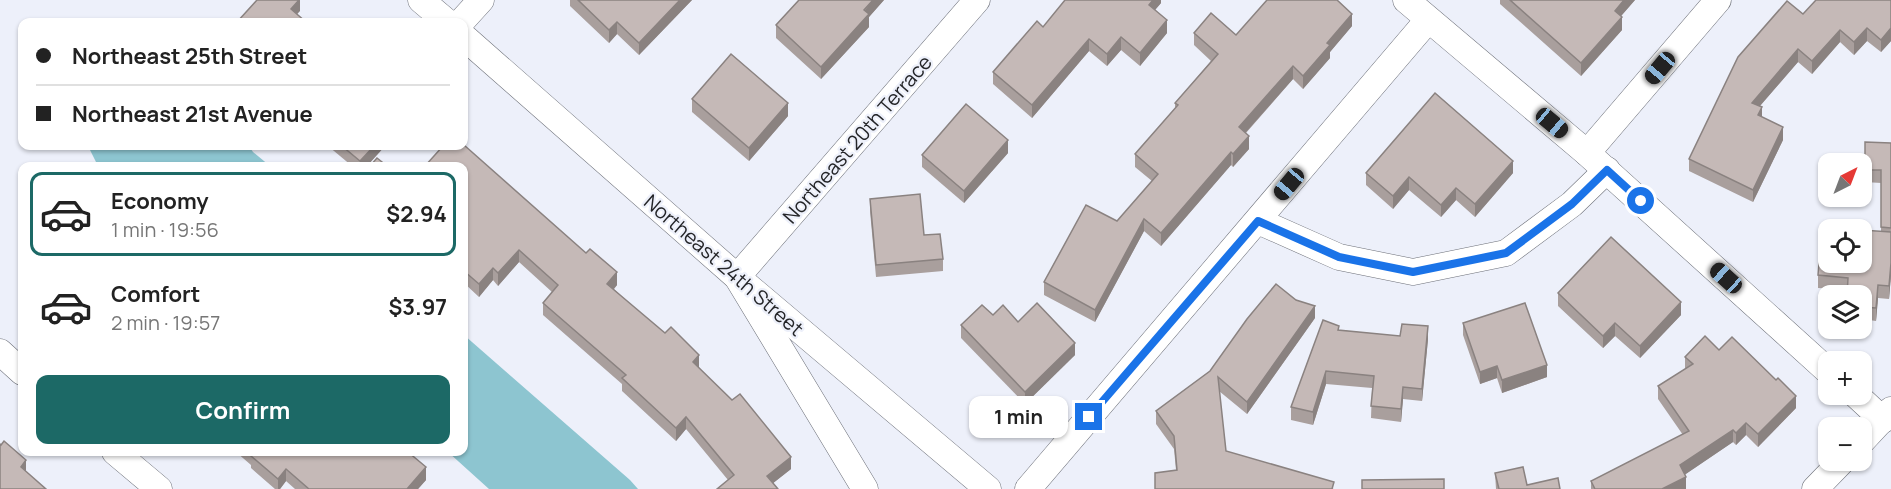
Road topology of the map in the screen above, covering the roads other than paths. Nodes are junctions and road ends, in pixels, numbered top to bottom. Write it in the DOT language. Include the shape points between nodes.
graph roads {
  1 [pos="421,0"];
  2 [pos="482,0"];
  3 [pos="977,0"];
  4 [pos="1406,0"];
  5 [pos="1718,0"];
  6 [pos="442,18"];
  7 [pos="465,18"];
  8 [pos="1428,20"];
  9 [pos="468,41"];
  10 [pos="1587,153"];
  11 [pos="1607,170"];
  12 [pos="1258,221"];
  13 [pos="737,277"];
  14 [pos="0,352"];
  15 [pos="1818,362"];
  16 [pos="18,368"];
  17 [pos="1872,405"];
  18 [pos="1887,415"];
  19 [pos="1872,431"];
  20 [pos="121,456"];
  21 [pos="1832,471"];
  22 [pos="159,489"];
  23 [pos="865,489"];
  24 [pos="988,489"];
  25 [pos="1028,489"];
  26 [pos="1815,489"];
  1 -- 6 [label="street"];
  2 -- 7 [label="street"];
  3 -- 13 [label="street, Northeast 20th Terrace"];
  4 -- 8 [label="street"];
  5 -- 10 [label="street"];
  8 -- 10 [label="street"];
  8 -- 12 [label="street"];
  9 -- 13 [label="street, Northeast 24th Street"];
  10 -- 11 [label="street"];
  11 -- 12 [label="street" via="1572,204 1506,253 1413,272 1339,257"];
  11 -- 15 [label="street"];
  12 -- 25 [label="street"];
  13 -- 23 [label="street"];
  13 -- 24 [label="street, Northeast 24th Street"];
  14 -- 16 [label="street"];
  17 -- 18 [label="street"];
  18 -- 19 [label="street"];
  20 -- 22 [label="street"];
  21 -- 26 [label="street"];
}
